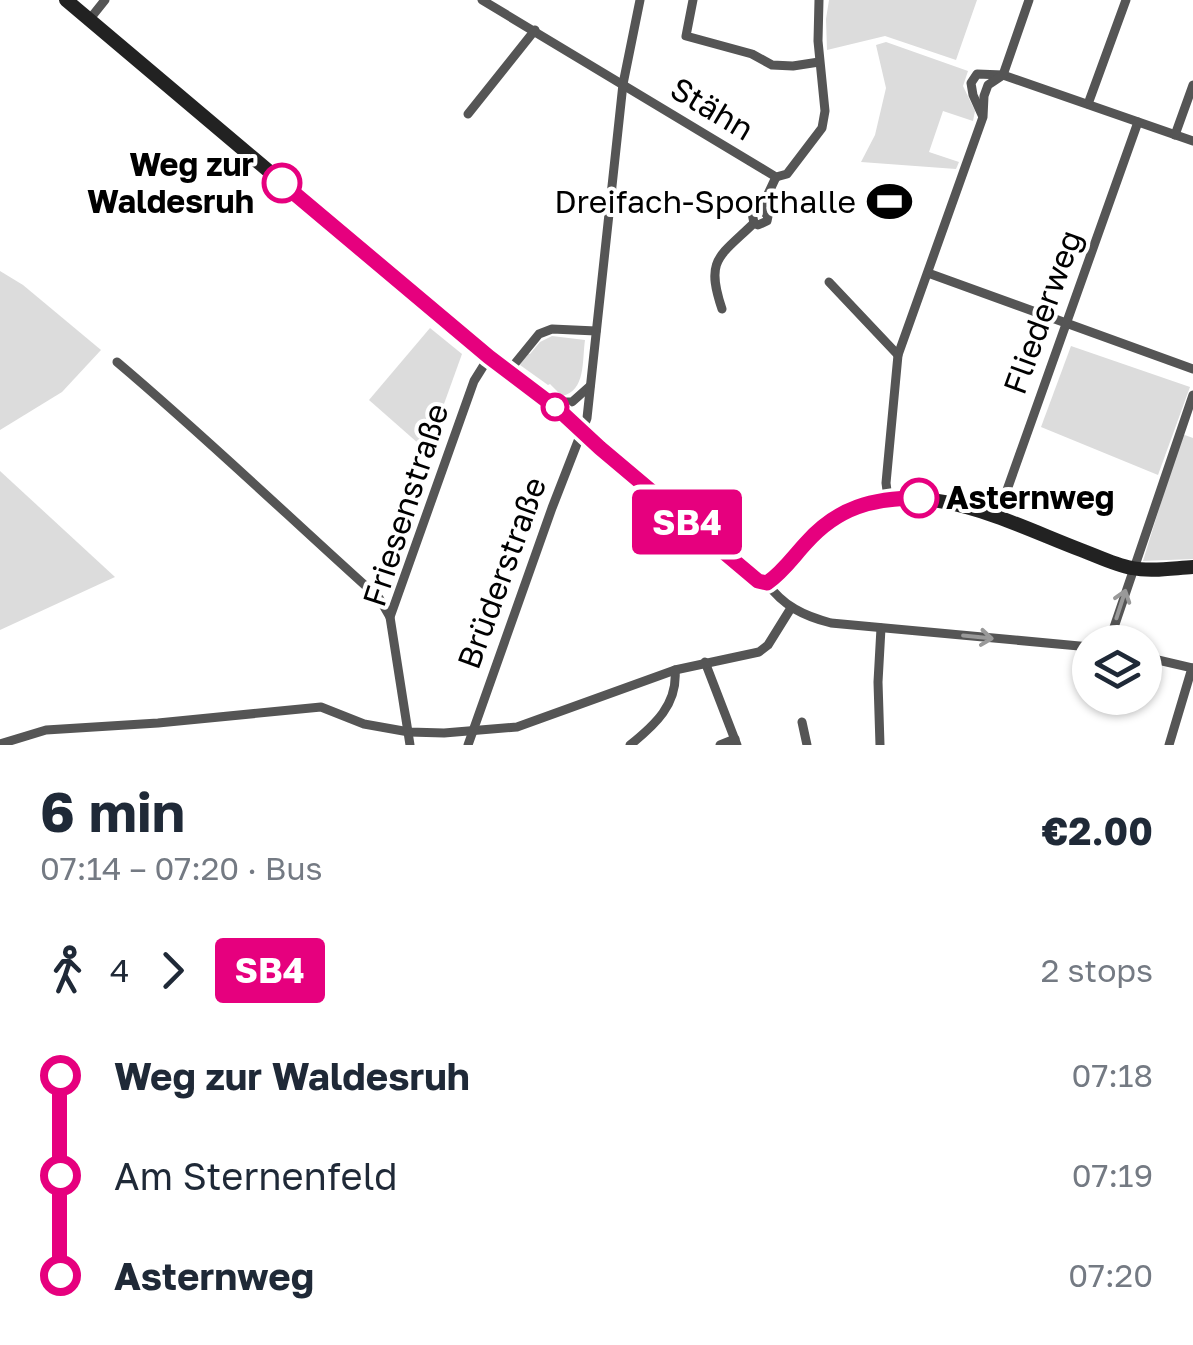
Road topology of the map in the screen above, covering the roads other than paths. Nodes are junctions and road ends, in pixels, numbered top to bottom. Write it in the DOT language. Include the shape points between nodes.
graph roads {
  1 [pos="66,0"];
  2 [pos="106,0"];
  3 [pos="482,0"];
  4 [pos="640,0"];
  5 [pos="693,0"];
  6 [pos="820,0"];
  7 [pos="1029,0"];
  8 [pos="1126,0"];
  9 [pos="84,15"];
  10 [pos="535,30"];
  11 [pos="819,62"];
  12 [pos="1002,74"];
  13 [pos="623,84"];
  14 [pos="1193,84"];
  15 [pos="1088,104"];
  16 [pos="468,114"];
  17 [pos="983,117"];
  18 [pos="1138,122"];
  19 [pos="1175,135"];
  20 [pos="1193,142"];
  21 [pos="776,177"];
  22 [pos="928,273"];
  23 [pos="829,282"];
  24 [pos="722,309"];
  25 [pos="1067,322"];
  26 [pos="596,331"];
  27 [pos="898,355"];
  28 [pos="489,357"];
  29 [pos="117,362"];
  30 [pos="1193,369"];
  31 [pos="508,372"];
  32 [pos="590,386"];
  33 [pos="1193,394"];
  34 [pos="546,400"];
  35 [pos="582,432"];
  36 [pos="888,498"];
  37 [pos="997,518"];
  38 [pos="1193,567"];
  39 [pos="1133,568"];
  40 [pos="767,583"];
  41 [pos="791,608"];
  42 [pos="390,617"];
  43 [pos="1114,625"];
  44 [pos="881,628"];
  45 [pos="1072,645"];
  46 [pos="1162,661"];
  47 [pos="705,662"];
  48 [pos="1193,668"];
  49 [pos="675,670"];
  50 [pos="802,722"];
  51 [pos="472,731"];
  52 [pos="409,732"];
  53 [pos="736,742"];
  54 [pos="0,744"];
  55 [pos="410,745"];
  56 [pos="468,745"];
  57 [pos="630,745"];
  58 [pos="720,745"];
  59 [pos="807,745"];
  60 [pos="880,745"];
  61 [pos="1170,745"];
  1 -- 9 [label="street"];
  2 -- 9 [label="street"];
  3 -- 10 [label="street, Stähn"];
  4 -- 13 [label="street, Brüderstraße"];
  5 -- 11 [label="street, Stähn" via="686,36 772,65"];
  6 -- 11 [label="street, Stähn"];
  7 -- 12 [label="street"];
  8 -- 15 [label="street"];
  9 -- 28 [label="street"];
  10 -- 13 [label="street, Stähn"];
  10 -- 16 [label="street"];
  11 -- 21 [label="street, Stähn" via="822,128 786,174"];
  12 -- 15 [label="street"];
  12 -- 17 [label="street" via="988,85"];
  12 -- 17 [label="street" via="977,74 971,83"];
  13 -- 21 [label="street, Stähn"];
  13 -- 26 [label="street, Brüderstraße"];
  14 -- 19 [label="street"];
  15 -- 18 [label="street"];
  17 -- 22 [label="street"];
  18 -- 19 [label="street"];
  18 -- 25 [label="street, Fliederweg"];
  19 -- 20 [label="street"];
  21 -- 24 [label="street, Stähn" via="761,209 752,213 754,223 715,266"];
  22 -- 25 [label="street"];
  22 -- 27 [label="street"];
  23 -- 27 [label="street"];
  25 -- 30 [label="street"];
  25 -- 37 [label="street, Fliederweg"];
  26 -- 31 [label="street" via="539,334"];
  26 -- 32 [label="street, Brüderstraße"];
  27 -- 36 [label="street"];
  28 -- 31 [label="street"];
  28 -- 42 [label="street, Friesenstraße" via="474,381"];
  29 -- 42 [label="street" via="380,598"];
  31 -- 34 [label="street"];
  32 -- 34 [label="street" via="570,403"];
  32 -- 35 [label="street, Brüderstraße"];
  33 -- 39 [label="street"];
  34 -- 35 [label="street"];
  35 -- 40 [label="street"];
  35 -- 51 [label="street, Brüderstraße"];
  36 -- 37 [label="street" via="940,500"];
  36 -- 40 [label="street" via="824,525"];
  37 -- 39 [label="street"];
  38 -- 39 [label="street"];
  43 -- 39 [label="street, one-way"];
  40 -- 41 [label="street"];
  41 -- 44 [label="street" via="831,623"];
  41 -- 47 [label="street" via="762,650"];
  42 -- 52 [label="street, Friesenstraße"];
  44 -- 45 [label="street, one-way"];
  44 -- 60 [label="street"];
  46 -- 48 [label="street"];
  47 -- 49 [label="street"];
  47 -- 53 [label="street"];
  48 -- 61 [label="street"];
  49 -- 51 [label="street" via="524,726"];
  49 -- 57 [label="street" via="666,712"];
  50 -- 59 [label="street"];
  51 -- 52 [label="street"];
  51 -- 56 [label="street, Brüderstraße"];
  52 -- 54 [label="street" via="321,707 46,730"];
  52 -- 55 [label="street, Friesenstraße"];
  53 -- 58 [label="street"];
}
